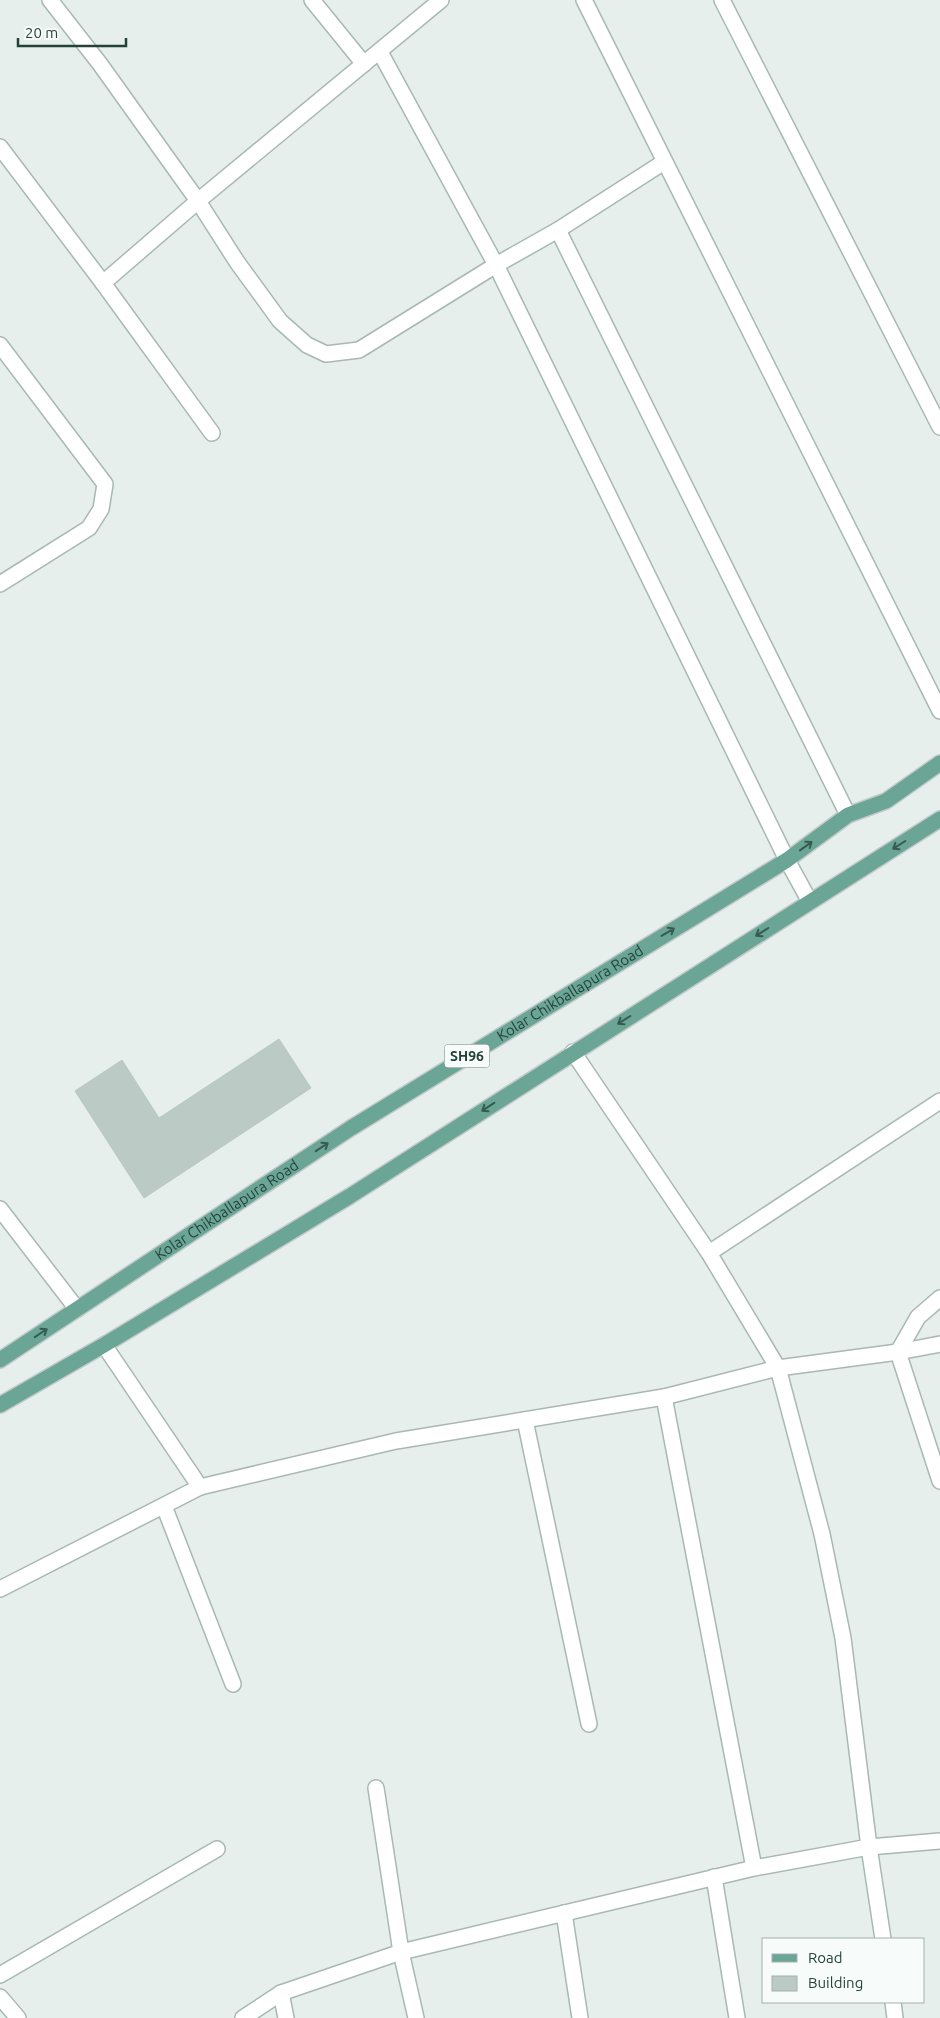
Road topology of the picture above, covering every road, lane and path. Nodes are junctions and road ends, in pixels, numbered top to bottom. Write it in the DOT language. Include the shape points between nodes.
graph roads {
  1 [pos="50,0"];
  2 [pos="312,0"];
  3 [pos="441,0"];
  4 [pos="584,0"];
  5 [pos="722,0"];
  6 [pos="380,52"];
  7 [pos="364,64"];
  8 [pos="0,147"];
  9 [pos="664,162"];
  10 [pos="198,201"];
  11 [pos="558,230"];
  12 [pos="496,265"];
  13 [pos="103,284"];
  14 [pos="0,345"];
  15 [pos="940,427"];
  16 [pos="212,433"];
  17 [pos="0,584"];
  18 [pos="940,711"];
  19 [pos="940,763"];
  20 [pos="848,815"];
  21 [pos="940,819"];
  22 [pos="787,860"];
  23 [pos="810,902"];
  24 [pos="573,1052"];
  25 [pos="940,1101"];
  26 [pos="0,1209"];
  27 [pos="709,1253"];
  28 [pos="940,1298"];
  29 [pos="77,1308"];
  30 [pos="940,1344"];
  31 [pos="104,1345"];
  32 [pos="898,1352"];
  33 [pos="0,1360"];
  34 [pos="778,1368"];
  35 [pos="664,1397"];
  36 [pos="0,1405"];
  37 [pos="525,1420"];
  38 [pos="940,1481"];
  39 [pos="200,1487"];
  40 [pos="164,1506"];
  41 [pos="0,1589"];
  42 [pos="233,1684"];
  43 [pos="589,1724"];
  44 [pos="376,1788"];
  45 [pos="940,1841"];
  46 [pos="869,1847"];
  47 [pos="217,1849"];
  48 [pos="754,1868"];
  49 [pos="714,1877"];
  50 [pos="564,1913"];
  51 [pos="883,1938"];
  52 [pos="401,1952"];
  53 [pos="0,1975"];
  54 [pos="281,1993"];
  55 [pos="0,1997"];
  56 [pos="893,2003"];
  57 [pos="18,2018"];
  58 [pos="242,2018"];
  59 [pos="286,2018"];
  60 [pos="416,2018"];
  61 [pos="580,2018"];
  62 [pos="737,2018"];
  63 [pos="895,2018"];
  1 -- 10 [label="street"];
  2 -- 7 [label="street"];
  3 -- 6 [label="street"];
  4 -- 9 [label="street"];
  5 -- 15 [label="street"];
  6 -- 7 [label="street"];
  6 -- 12 [label="street"];
  7 -- 10 [label="street"];
  8 -- 13 [label="street"];
  9 -- 11 [label="street"];
  9 -- 18 [label="street"];
  10 -- 12 [label="street" via="280,321 307,345 326,354 359,350"];
  10 -- 13 [label="street"];
  11 -- 12 [label="street"];
  11 -- 20 [label="street"];
  12 -- 22 [label="street"];
  13 -- 16 [label="street"];
  14 -- 17 [label="street" via="105,484 101,509 89,528"];
  19 -- 20 [label="main road, Kolar Chikballapura Road / SH96" via="886,801"];
  22 -- 20 [label="main road, Kolar Chikballapura Road / SH96, one-way"];
  21 -- 23 [label="main road, one-way"];
  22 -- 23 [label="street"];
  29 -- 22 [label="main road, Kolar Chikballapura Road / SH96, one-way" via="360,1122"];
  23 -- 24 [label="main road, one-way"];
  24 -- 27 [label="street"];
  24 -- 31 [label="main road, one-way" via="350,1196"];
  25 -- 27 [label="street"];
  26 -- 29 [label="street"];
  27 -- 34 [label="street"];
  28 -- 32 [label="street" via="918,1317"];
  33 -- 29 [label="main road, Kolar Chikballapura Road / SH96, one-way"];
  30 -- 32 [label="street"];
  31 -- 36 [label="main road"];
  31 -- 39 [label="street"];
  32 -- 34 [label="street"];
  32 -- 38 [label="street"];
  34 -- 35 [label="street"];
  34 -- 46 [label="street" via="822,1534 843,1638"];
  35 -- 37 [label="street"];
  35 -- 48 [label="street"];
  37 -- 39 [label="street" via="396,1441"];
  37 -- 43 [label="street"];
  39 -- 40 [label="street"];
  40 -- 41 [label="street"];
  40 -- 42 [label="street"];
  44 -- 52 [label="street"];
  45 -- 46 [label="street"];
  46 -- 48 [label="street"];
  46 -- 51 [label="street"];
  47 -- 53 [label="street"];
  48 -- 49 [label="street"];
  49 -- 50 [label="street"];
  49 -- 62 [label="street"];
  50 -- 52 [label="street"];
  50 -- 61 [label="street"];
  52 -- 54 [label="street"];
  52 -- 60 [label="street"];
  54 -- 58 [label="street"];
  54 -- 59 [label="street"];
  55 -- 57 [label="street"];
  56 -- 63 [label="street"];
}
